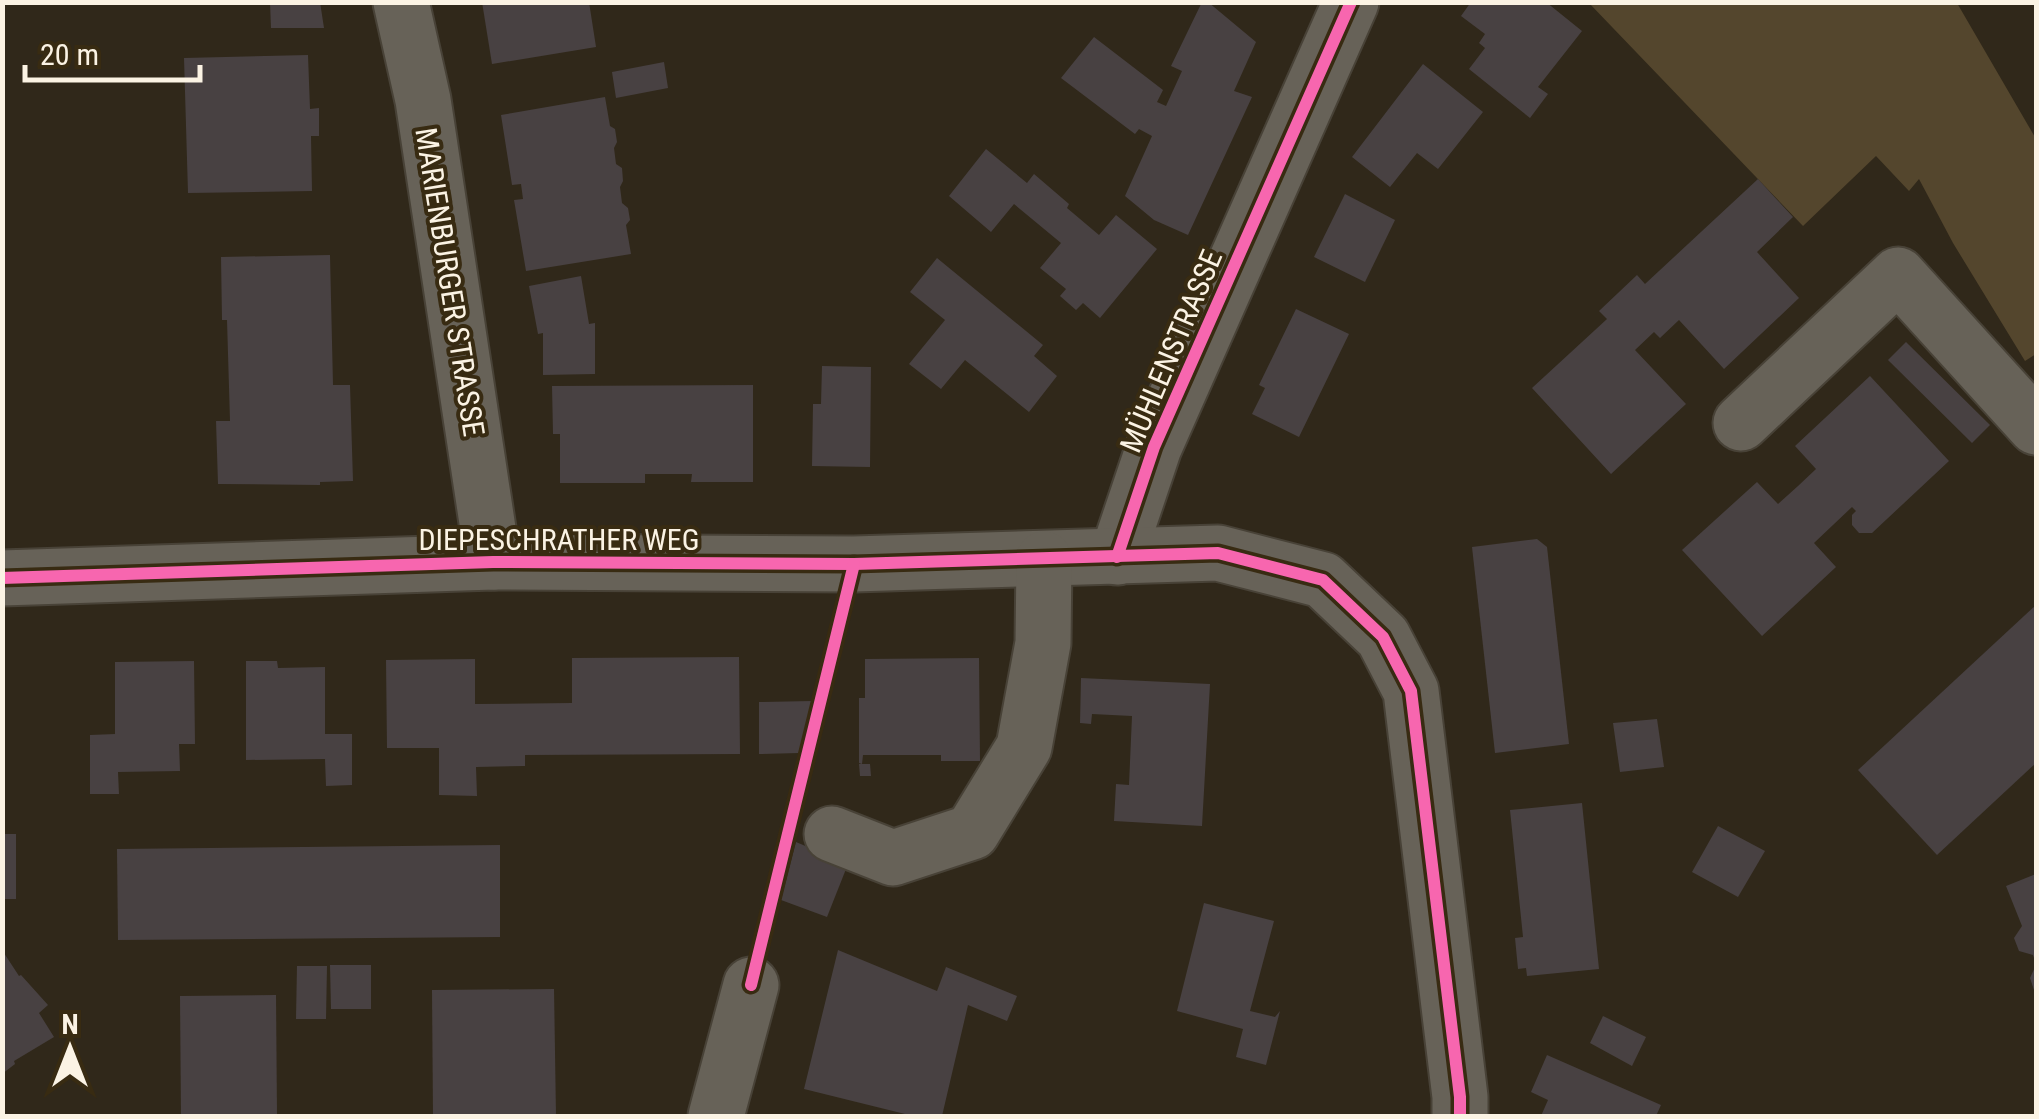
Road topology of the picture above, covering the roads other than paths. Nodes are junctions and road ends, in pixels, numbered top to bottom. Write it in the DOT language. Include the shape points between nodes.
graph roads {
  1 [pos="401,2"];
  2 [pos="1351,2"];
  3 [pos="1741,423"];
  4 [pos="2036,428"];
  5 [pos="1117,557"];
  6 [pos="1044,559"];
  7 [pos="493,562"];
  8 [pos="2,578"];
  9 [pos="832,834"];
  10 [pos="751,985"];
  11 [pos="716,1116"];
  12 [pos="1460,1116"];
  1 -- 7 [label="street, MARIENBURGER STRASSE"];
  2 -- 5 [label="street, MÜHLENSTRASSE" via="1154,446"];
  3 -- 4 [label="street" via="1898,275"];
  5 -- 6 [label="street, DIEPESCHRATHER WEG"];
  5 -- 12 [label="street" via="1218,553 1323,580 1383,637 1411,691"];
  6 -- 7 [label="street, DIEPESCHRATHER WEG"];
  6 -- 9 [label="street" via="1043,642 1024,747 972,832 894,858"];
  7 -- 8 [label="street, DIEPESCHRATHER WEG"];
  10 -- 11 [label="street"];
}
